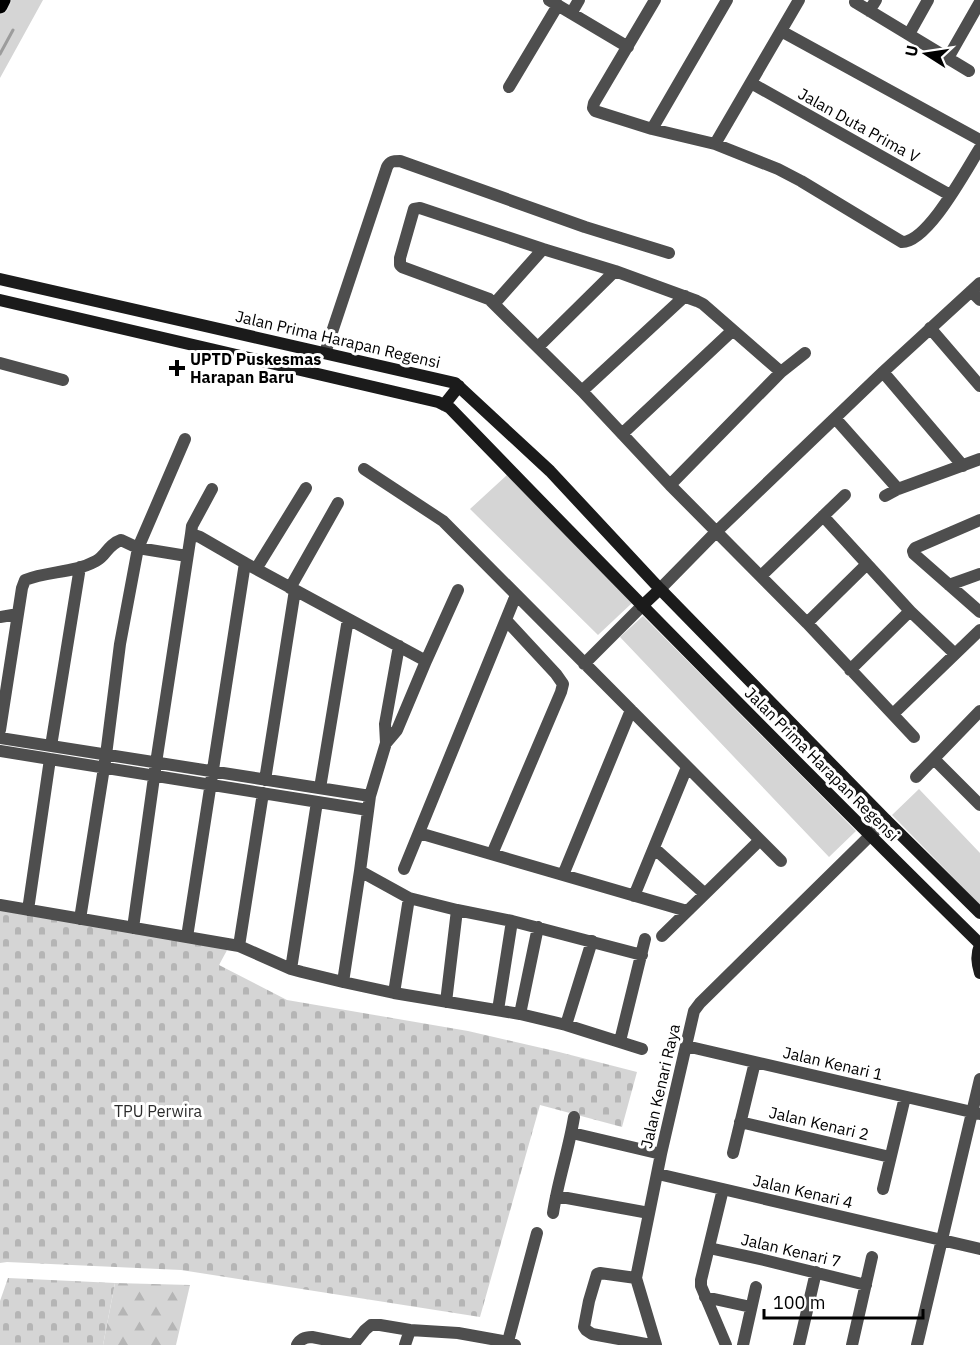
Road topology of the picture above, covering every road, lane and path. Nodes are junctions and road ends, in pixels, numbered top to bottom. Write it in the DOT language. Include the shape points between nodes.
graph roads {
  1 [pos="3,0"];
  2 [pos="579,0"];
  3 [pos="655,0"];
  4 [pos="727,0"];
  5 [pos="799,0"];
  6 [pos="928,0"];
  7 [pos="855,2"];
  8 [pos="980,2"];
  9 [pos="554,3"];
  10 [pos="872,5"];
  11 [pos="0,6"];
  12 [pos="572,12"];
  13 [pos="782,31"];
  14 [pos="909,34"];
  15 [pos="628,47"];
  16 [pos="948,58"];
  17 [pos="969,70"];
  18 [pos="751,83"];
  19 [pos="509,87"];
  20 [pos="652,129"];
  21 [pos="980,140"];
  22 [pos="715,144"];
  23 [pos="980,148"];
  24 [pos="950,195"];
  25 [pos="543,249"];
  26 [pos="669,253"];
  27 [pos="615,271"];
  28 [pos="0,279"];
  29 [pos="977,291"];
  30 [pos="685,296"];
  31 [pos="0,300"];
  32 [pos="494,304"];
  33 [pos="176,320"];
  34 [pos="930,328"];
  35 [pos="733,330"];
  36 [pos="172,338"];
  37 [pos="538,347"];
  38 [pos="805,352"];
  39 [pos="325,353"];
  40 [pos="0,363"];
  41 [pos="781,372"];
  42 [pos="883,372"];
  43 [pos="63,380"];
  44 [pos="980,386"];
  45 [pos="458,388"];
  46 [pos="582,391"];
  47 [pos="446,403"];
  48 [pos="835,418"];
  49 [pos="622,434"];
  50 [pos="185,439"];
  51 [pos="980,459"];
  52 [pos="963,465"];
  53 [pos="364,469"];
  54 [pos="670,485"];
  55 [pos="306,488"];
  56 [pos="212,489"];
  57 [pos="898,489"];
  58 [pos="845,495"];
  59 [pos="885,496"];
  60 [pos="338,502"];
  61 [pos="823,516"];
  62 [pos="980,520"];
  63 [pos="716,532"];
  64 [pos="191,534"];
  65 [pos="138,548"];
  66 [pos="187,556"];
  67 [pos="867,564"];
  68 [pos="250,566"];
  69 [pos="80,567"];
  70 [pos="980,574"];
  71 [pos="761,576"];
  72 [pos="949,585"];
  73 [pos="293,589"];
  74 [pos="458,590"];
  75 [pos="659,590"];
  76 [pos="516,595"];
  77 [pos="643,605"];
  78 [pos="910,611"];
  79 [pos="980,612"];
  80 [pos="18,614"];
  81 [pos="0,617"];
  82 [pos="348,619"];
  83 [pos="506,620"];
  84 [pos="807,623"];
  85 [pos="980,630"];
  86 [pos="399,646"];
  87 [pos="955,654"];
  88 [pos="426,661"];
  89 [pos="585,664"];
  90 [pos="850,670"];
  91 [pos="631,710"];
  92 [pos="980,711"];
  93 [pos="893,714"];
  94 [pos="0,730"];
  95 [pos="914,736"];
  96 [pos="0,738"];
  97 [pos="386,743"];
  98 [pos="0,752"];
  99 [pos="50,753"];
  100 [pos="106,755"];
  101 [pos="934,759"];
  102 [pos="156,763"];
  103 [pos="687,767"];
  104 [pos="104,768"];
  105 [pos="213,771"];
  106 [pos="154,776"];
  107 [pos="916,777"];
  108 [pos="265,780"];
  109 [pos="211,785"];
  110 [pos="320,788"];
  111 [pos="263,793"];
  112 [pos="370,796"];
  113 [pos="977,796"];
  114 [pos="317,802"];
  115 [pos="368,810"];
  116 [pos="878,828"];
  117 [pos="419,832"];
  118 [pos="760,840"];
  119 [pos="654,848"];
  120 [pos="492,854"];
  121 [pos="781,861"];
  122 [pos="404,869"];
  123 [pos="360,872"];
  124 [pos="564,875"];
  125 [pos="705,894"];
  126 [pos="634,896"];
  127 [pos="409,898"];
  128 [pos="0,905"];
  129 [pos="28,910"];
  130 [pos="458,910"];
  131 [pos="687,911"];
  132 [pos="980,913"];
  133 [pos="80,919"];
  134 [pos="512,921"];
  135 [pos="538,927"];
  136 [pos="133,928"];
  137 [pos="662,936"];
  138 [pos="187,937"];
  139 [pos="645,939"];
  140 [pos="592,941"];
  141 [pos="980,944"];
  142 [pos="239,946"];
  143 [pos="642,955"];
  144 [pos="291,969"];
  145 [pos="980,973"];
  146 [pos="343,982"];
  147 [pos="394,993"];
  148 [pos="446,1002"];
  149 [pos="498,1010"];
  150 [pos="520,1014"];
  151 [pos="566,1025"];
  152 [pos="620,1041"];
  153 [pos="686,1046"];
  154 [pos="642,1049"];
  155 [pos="755,1062"];
  156 [pos="980,1079"];
  157 [pos="905,1097"];
  158 [pos="976,1114"];
  159 [pos="574,1117"];
  160 [pos="740,1122"];
  161 [pos="572,1133"];
  162 [pos="733,1153"];
  163 [pos="661,1154"];
  164 [pos="890,1157"];
  165 [pos="658,1174"];
  166 [pos="723,1189"];
  167 [pos="883,1189"];
  168 [pos="556,1196"];
  169 [pos="553,1213"];
  170 [pos="649,1213"];
  171 [pos="537,1233"];
  172 [pos="941,1240"];
  173 [pos="709,1248"];
  174 [pos="980,1249"];
  175 [pos="872,1257"];
  176 [pos="816,1272"];
  177 [pos="636,1278"];
  178 [pos="866,1285"];
  179 [pos="756,1287"];
  180 [pos="705,1297"];
  181 [pos="752,1307"];
  182 [pos="410,1330"];
  183 [pos="456,1339"];
  184 [pos="510,1344"];
  185 [pos="297,1345"];
  186 [pos="352,1345"];
  187 [pos="405,1345"];
  188 [pos="651,1345"];
  189 [pos="656,1345"];
  190 [pos="726,1345"];
  191 [pos="743,1345"];
  192 [pos="799,1345"];
  193 [pos="852,1345"];
  194 [pos="917,1345"];
  1 -- 11 [label="main road"];
  2 -- 12 [label="street"];
  3 -- 15 [label="street"];
  4 -- 20 [label="street"];
  5 -- 13 [label="street"];
  6 -- 14 [label="street"];
  7 -- 10 [label="street"];
  8 -- 16 [label="street"];
  9 -- 12 [label="street"];
  9 -- 19 [label="street"];
  10 -- 14 [label="street"];
  12 -- 15 [label="street"];
  13 -- 18 [label="street"];
  13 -- 21 [label="street"];
  14 -- 16 [label="street"];
  15 -- 20 [label="street" via="593,108"];
  16 -- 17 [label="street"];
  18 -- 22 [label="street"];
  18 -- 24 [label="street, Jalan Duta Prima V"];
  20 -- 22 [label="street"];
  22 -- 24 [label="street" via="787,173 902,242 909,242 931,223"];
  23 -- 24 [label="street"];
  25 -- 27 [label="street"];
  25 -- 32 [label="street"];
  25 -- 32 [label="street" via="414,209 400,265"];
  26 -- 39 [label="street" via="393,160 387,167"];
  27 -- 30 [label="street"];
  27 -- 37 [label="street"];
  28 -- 33 [label="street, Jalan Prima Harapan Regensi"];
  29 -- 34 [label="street"];
  30 -- 35 [label="street" via="703,304"];
  30 -- 46 [label="street"];
  31 -- 36 [label="street, Jalan Prima Harapan Regensi"];
  32 -- 37 [label="street"];
  33 -- 36 [label="street"];
  33 -- 39 [label="street, Jalan Prima Harapan Regensi"];
  34 -- 42 [label="street"];
  34 -- 44 [label="street"];
  35 -- 41 [label="street"];
  35 -- 49 [label="street"];
  36 -- 47 [label="street, Jalan Prima Harapan Regensi"];
  37 -- 46 [label="street"];
  38 -- 41 [label="street"];
  39 -- 45 [label="street, Jalan Prima Harapan Regensi" via="453,382"];
  40 -- 43 [label="street"];
  41 -- 54 [label="street"];
  42 -- 48 [label="street"];
  42 -- 52 [label="street"];
  45 -- 47 [label="street"];
  45 -- 75 [label="street, Jalan Prima Harapan Regensi" via="550,471"];
  46 -- 49 [label="street"];
  47 -- 77 [label="street, Jalan Prima Harapan Regensi"];
  48 -- 57 [label="street"];
  48 -- 63 [label="street"];
  49 -- 54 [label="street"];
  50 -- 65 [label="street"];
  51 -- 52 [label="street"];
  52 -- 57 [label="street"];
  53 -- 76 [label="street" via="443,521"];
  54 -- 63 [label="street"];
  55 -- 68 [label="street"];
  56 -- 64 [label="street"];
  57 -- 59 [label="street"];
  58 -- 61 [label="street"];
  60 -- 73 [label="street"];
  61 -- 67 [label="street"];
  61 -- 71 [label="street"];
  62 -- 72 [label="street" via="914,549 914,554"];
  63 -- 71 [label="street"];
  63 -- 75 [label="street"];
  64 -- 66 [label="street"];
  64 -- 68 [label="street"];
  65 -- 66 [label="street"];
  65 -- 69 [label="street" via="122,540 110,546 97,561"];
  65 -- 100 [label="street" via="120,644"];
  66 -- 102 [label="street"];
  67 -- 78 [label="street"];
  67 -- 84 [label="street"];
  68 -- 73 [label="street"];
  68 -- 105 [label="street"];
  69 -- 80 [label="street" via="25,580"];
  69 -- 99 [label="street"];
  70 -- 72 [label="street"];
  71 -- 84 [label="street"];
  72 -- 79 [label="street"];
  73 -- 82 [label="street"];
  73 -- 108 [label="street"];
  74 -- 88 [label="street"];
  75 -- 77 [label="street"];
  75 -- 116 [label="street, Jalan Prima Harapan Regensi"];
  76 -- 83 [label="street"];
  76 -- 89 [label="street"];
  77 -- 89 [label="street"];
  77 -- 116 [label="street, Jalan Prima Harapan Regensi"];
  78 -- 87 [label="street"];
  78 -- 90 [label="street"];
  80 -- 81 [label="street"];
  80 -- 94 [label="street"];
  82 -- 86 [label="street"];
  82 -- 110 [label="street"];
  83 -- 117 [label="street"];
  83 -- 120 [label="street" via="563,684"];
  84 -- 90 [label="street"];
  85 -- 87 [label="street"];
  86 -- 88 [label="street"];
  86 -- 97 [label="street" via="385,724"];
  87 -- 93 [label="street"];
  88 -- 97 [label="street" via="397,730"];
  89 -- 91 [label="street"];
  90 -- 93 [label="street"];
  91 -- 103 [label="street"];
  91 -- 124 [label="street"];
  92 -- 101 [label="street"];
  93 -- 95 [label="street"];
  96 -- 99 [label="street"];
  97 -- 112 [label="street"];
  98 -- 99 [label="street"];
  99 -- 100 [label="street"];
  99 -- 104 [label="street"];
  99 -- 129 [label="street"];
  100 -- 102 [label="street"];
  100 -- 104 [label="street"];
  101 -- 107 [label="street"];
  101 -- 113 [label="street"];
  102 -- 105 [label="street"];
  102 -- 106 [label="street"];
  103 -- 118 [label="street"];
  103 -- 119 [label="street"];
  104 -- 106 [label="street"];
  104 -- 133 [label="street"];
  105 -- 108 [label="street"];
  105 -- 109 [label="street"];
  106 -- 109 [label="street"];
  106 -- 136 [label="street"];
  108 -- 110 [label="street"];
  109 -- 111 [label="street"];
  109 -- 138 [label="street"];
  110 -- 112 [label="street"];
  111 -- 114 [label="street"];
  111 -- 142 [label="street"];
  112 -- 115 [label="street"];
  114 -- 115 [label="street"];
  114 -- 144 [label="street"];
  115 -- 123 [label="street"];
  116 -- 132 [label="street, Jalan Prima Harapan Regensi"];
  116 -- 141 [label="street, Jalan Prima Harapan Regensi"];
  116 -- 153 [label="street, Jalan Kenari Raya" via="700,1003 692,1016"];
  117 -- 120 [label="street"];
  117 -- 122 [label="street"];
  118 -- 121 [label="street"];
  118 -- 125 [label="street"];
  119 -- 125 [label="street"];
  119 -- 126 [label="street"];
  120 -- 124 [label="street"];
  123 -- 127 [label="street"];
  123 -- 146 [label="street"];
  124 -- 126 [label="street"];
  125 -- 131 [label="street"];
  126 -- 131 [label="street"];
  127 -- 130 [label="street"];
  127 -- 147 [label="street"];
  128 -- 129 [label="street"];
  129 -- 133 [label="street"];
  130 -- 134 [label="street"];
  130 -- 148 [label="street"];
  131 -- 137 [label="street"];
  133 -- 136 [label="street"];
  134 -- 135 [label="street"];
  134 -- 149 [label="street"];
  135 -- 140 [label="street"];
  135 -- 150 [label="street"];
  136 -- 138 [label="street"];
  138 -- 142 [label="street"];
  139 -- 143 [label="street"];
  140 -- 143 [label="street"];
  140 -- 151 [label="street"];
  141 -- 145 [label="street"];
  142 -- 144 [label="street"];
  143 -- 152 [label="street"];
  144 -- 146 [label="street"];
  146 -- 147 [label="street"];
  147 -- 148 [label="street"];
  148 -- 149 [label="street"];
  149 -- 150 [label="street"];
  150 -- 151 [label="street"];
  151 -- 152 [label="street"];
  152 -- 154 [label="street"];
  153 -- 155 [label="street, Jalan Kenari 1"];
  153 -- 163 [label="street, Jalan Kenari Raya"];
  155 -- 157 [label="street, Jalan Kenari 1"];
  155 -- 160 [label="street"];
  156 -- 158 [label="street"];
  157 -- 158 [label="street, Jalan Kenari 1"];
  157 -- 164 [label="street"];
  158 -- 172 [label="street"];
  159 -- 161 [label="street"];
  160 -- 162 [label="street"];
  160 -- 164 [label="street, Jalan Kenari 2"];
  161 -- 163 [label="street"];
  161 -- 168 [label="street"];
  163 -- 165 [label="street, Jalan Kenari Raya"];
  164 -- 167 [label="street"];
  165 -- 166 [label="street, Jalan Kenari 4"];
  165 -- 170 [label="street, Jalan Kenari Raya"];
  166 -- 172 [label="street, Jalan Kenari 4"];
  166 -- 173 [label="street"];
  168 -- 169 [label="street"];
  168 -- 170 [label="street"];
  170 -- 177 [label="street, Jalan Kenari Raya"];
  171 -- 184 [label="street"];
  172 -- 174 [label="street, Jalan Kenari 4"];
  172 -- 194 [label="street"];
  173 -- 176 [label="street, Jalan Kenari 7"];
  173 -- 180 [label="street" via="701,1280"];
  175 -- 178 [label="street"];
  176 -- 178 [label="street, Jalan Kenari 7"];
  176 -- 192 [label="street"];
  177 -- 188 [label="street" via="597,1274 584,1327 591,1334"];
  177 -- 189 [label="street, Jalan Kenari Raya"];
  178 -- 193 [label="street"];
  179 -- 181 [label="street"];
  180 -- 181 [label="street"];
  180 -- 190 [label="street"];
  181 -- 191 [label="street"];
  182 -- 183 [label="street"];
  182 -- 186 [label="street" via="371,1325"];
  182 -- 187 [label="street"];
  183 -- 184 [label="street"];
  185 -- 186 [label="street" via="312,1337"];
}
